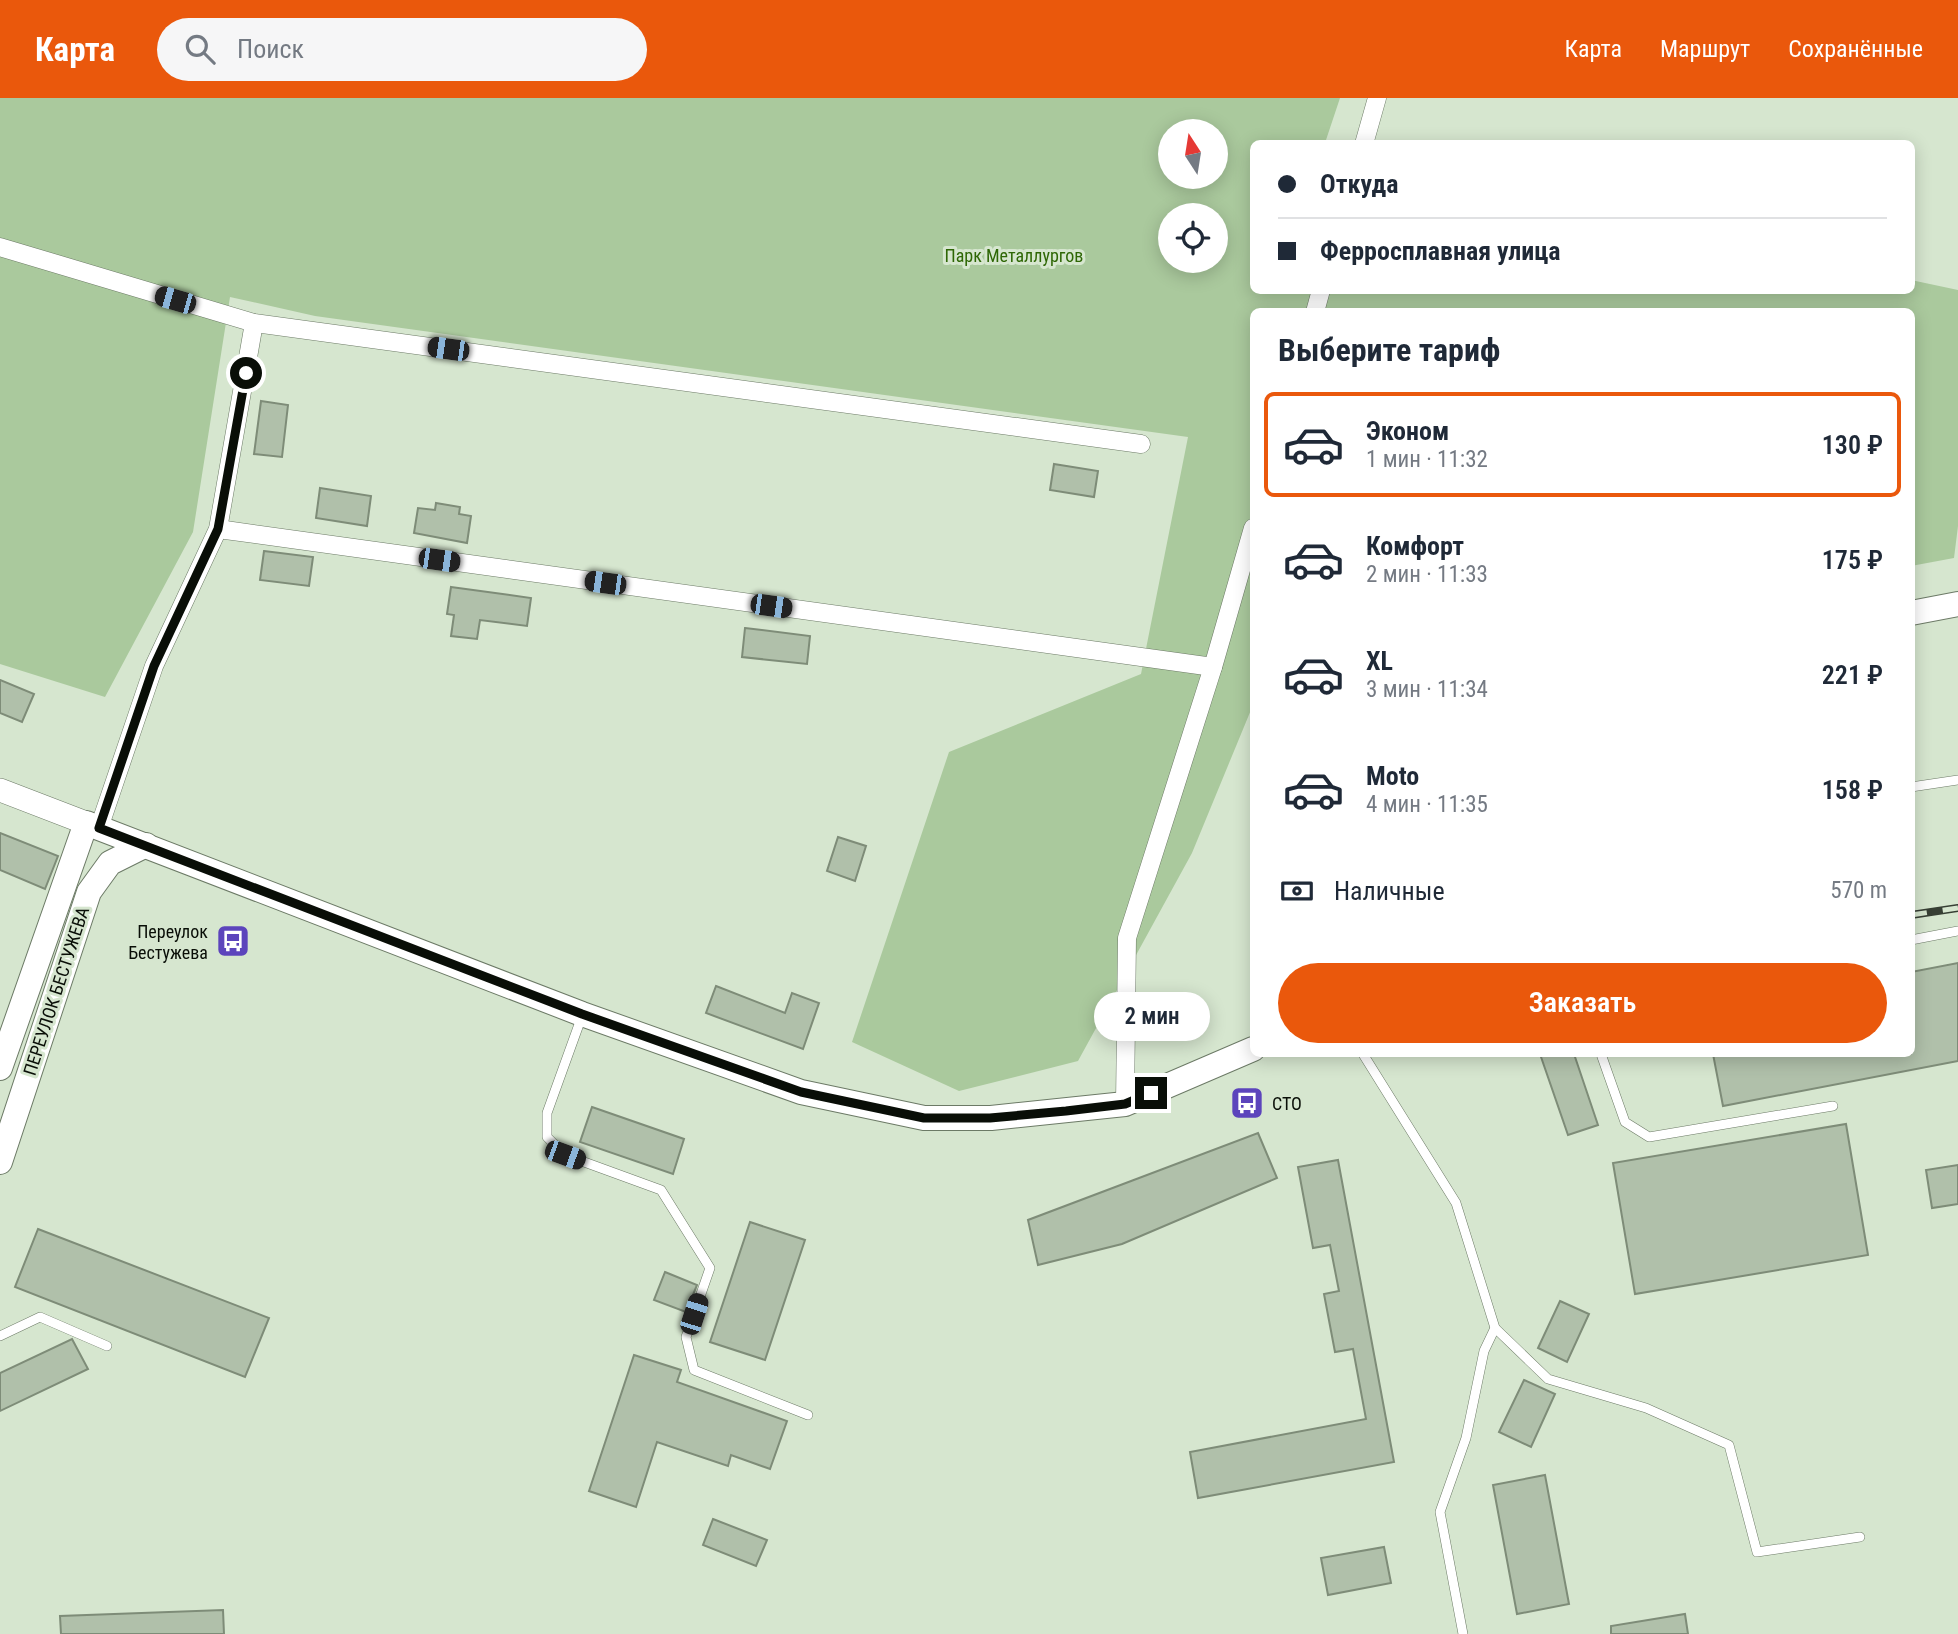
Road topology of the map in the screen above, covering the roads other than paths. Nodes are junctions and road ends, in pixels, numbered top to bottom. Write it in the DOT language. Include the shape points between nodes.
graph roads {
  1 [pos="1377,98"];
  2 [pos="1365,140"];
  3 [pos="0,247"];
  4 [pos="254,323"];
  5 [pos="1141,444"];
  6 [pos="218,529"];
  7 [pos="1250,538"];
  8 [pos="1958,604"];
  9 [pos="1915,612"];
  10 [pos="1213,667"];
  11 [pos="1958,780"];
  12 [pos="1915,786"];
  13 [pos="0,790"];
  14 [pos="93,826"];
  15 [pos="146,845"];
  16 [pos="1958,931"];
  17 [pos="1915,939"];
  18 [pos="582,1014"];
  19 [pos="1250,1050"];
  20 [pos="1365,1057"];
  21 [pos="1602,1057"];
  22 [pos="0,1068"];
  23 [pos="1125,1104"];
  24 [pos="1833,1106"];
  25 [pos="0,1162"];
  26 [pos="1495,1328"];
  27 [pos="0,1336"];
  28 [pos="107,1346"];
  29 [pos="808,1415"];
  30 [pos="1860,1537"];
  31 [pos="1463,1634"];
  1 -- 2 [label="street"];
  3 -- 4 [label="street"];
  4 -- 5 [label="street"];
  4 -- 6 [label="street"];
  6 -- 10 [label="street"];
  6 -- 14 [label="street" via="154,666"];
  7 -- 10 [label="street"];
  8 -- 9 [label="main road"];
  10 -- 23 [label="street" via="1127,938"];
  11 -- 12 [label="lane"];
  13 -- 14 [label="street"];
  14 -- 15 [label="main road"];
  14 -- 22 [label="main road, ПЕРЕУЛОК БЕСТУЖЕВА"];
  15 -- 18 [label="main road"];
  15 -- 25 [label="main road, ПЕРЕУЛОК БЕСТУЖЕВА" via="110,863 89,892"];
  16 -- 17 [label="lane"];
  18 -- 23 [label="main road" via="801,1092 924,1118 990,1118"];
  18 -- 29 [label="lane" via="547,1114 547,1137 565,1155 661,1190 710,1268 686,1337 694,1370"];
  19 -- 23 [label="main road"];
  20 -- 26 [label="lane" via="1456,1203"];
  21 -- 24 [label="lane" via="1625,1122 1649,1137"];
  26 -- 30 [label="lane" via="1548,1380 1646,1408 1729,1445 1757,1552"];
  26 -- 31 [label="lane" via="1484,1351 1466,1437 1440,1512"];
  27 -- 28 [label="lane" via="40,1317"];
}
